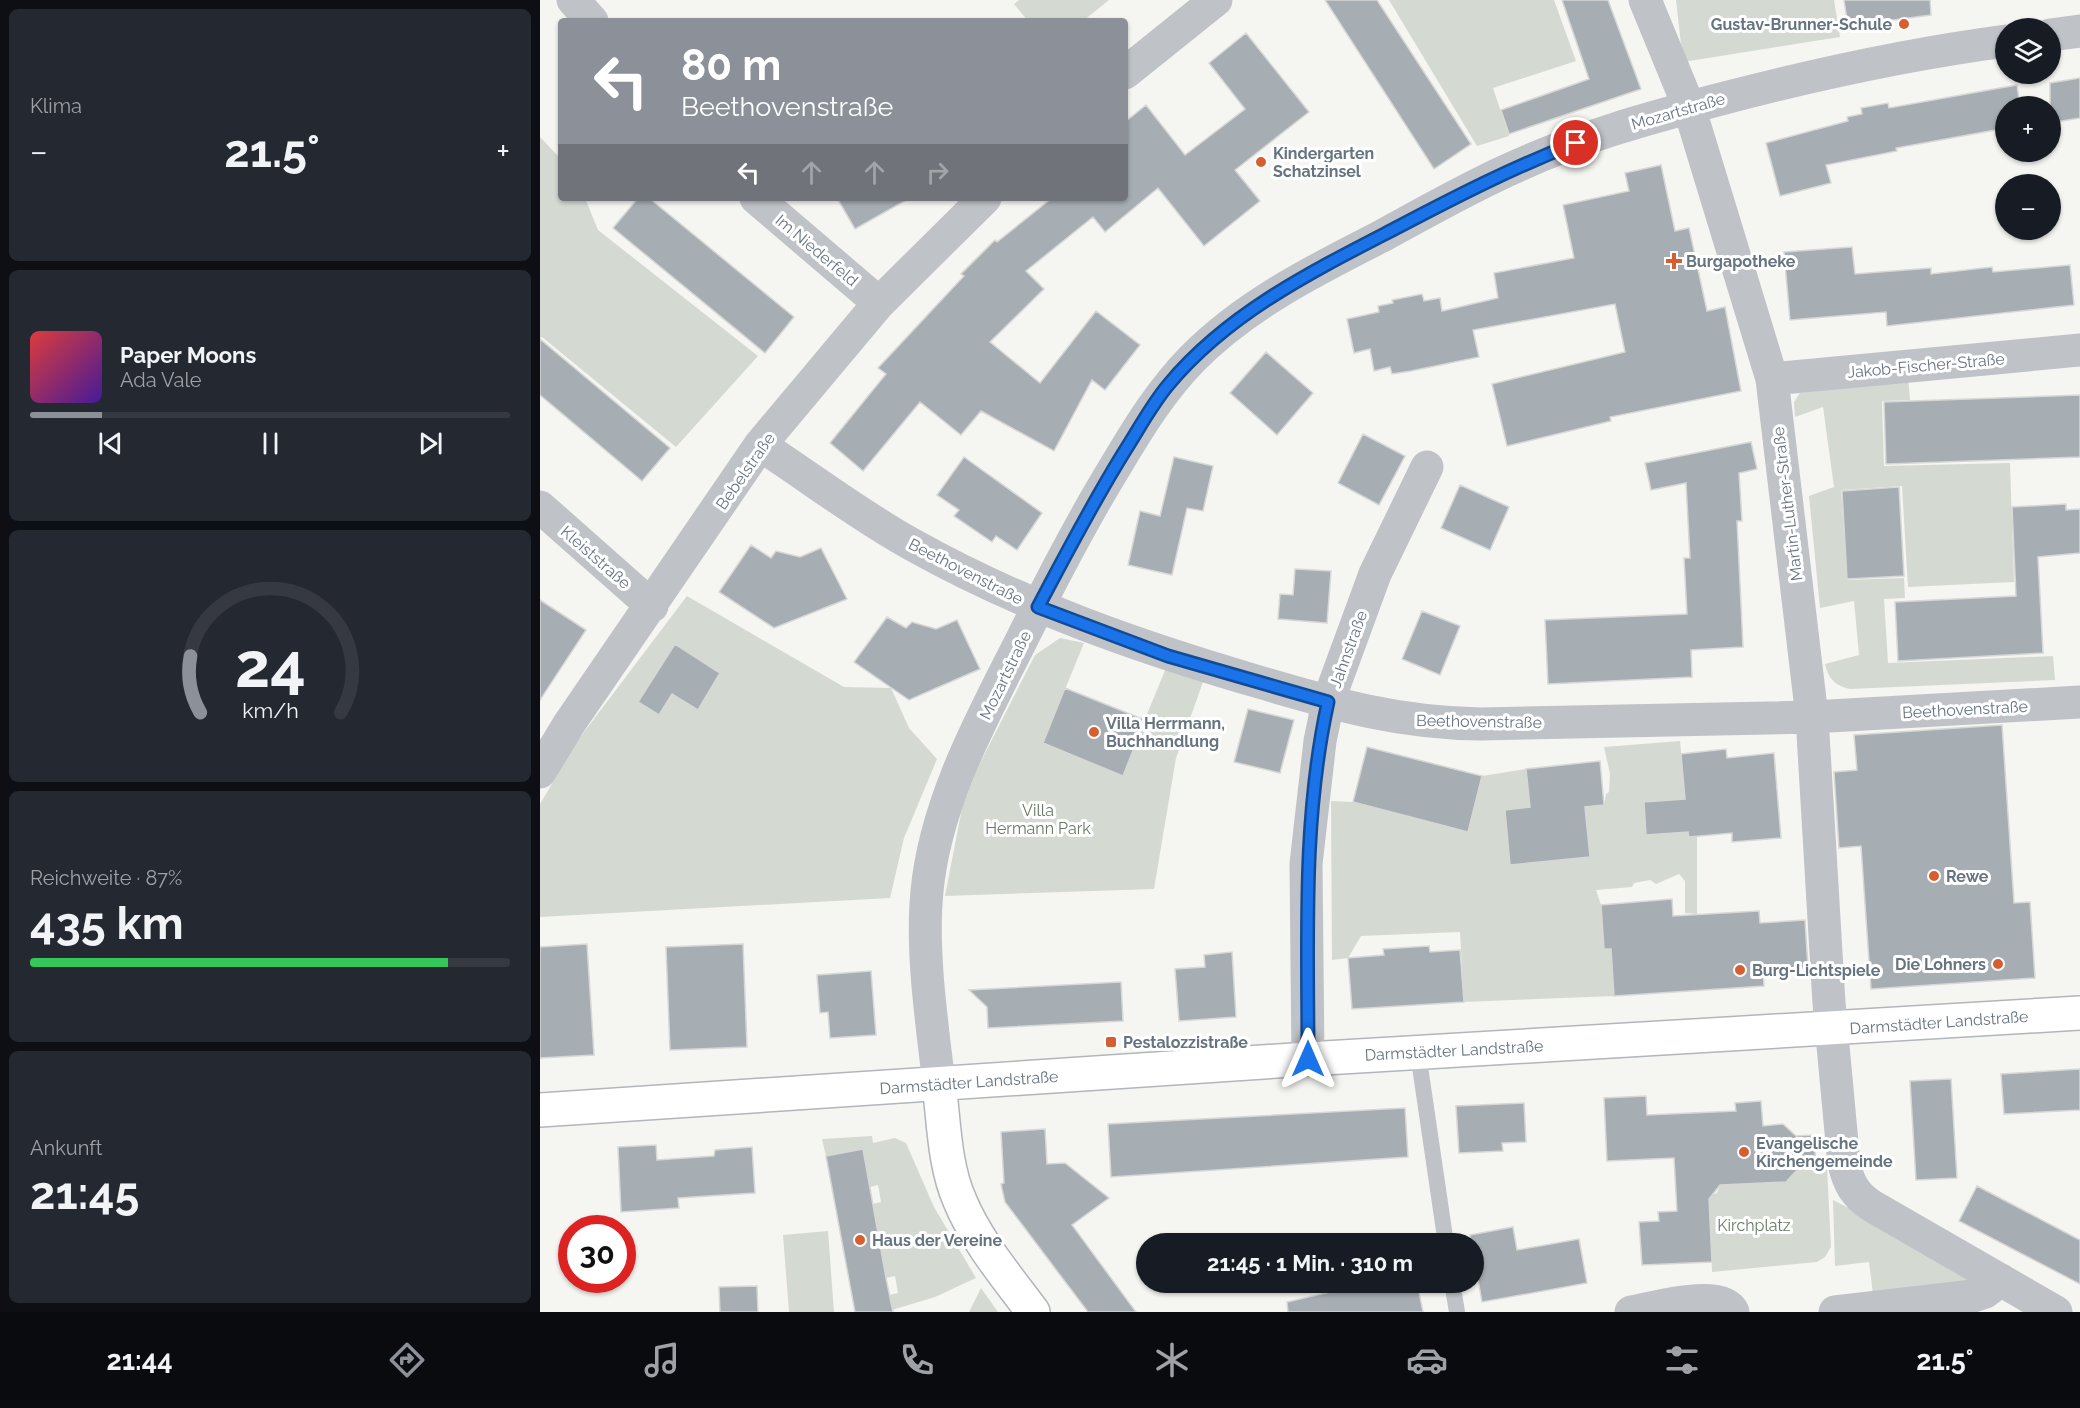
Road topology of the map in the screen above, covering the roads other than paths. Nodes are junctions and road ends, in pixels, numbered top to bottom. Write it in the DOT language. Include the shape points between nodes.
graph roads {
  1 [pos="573,0"];
  2 [pos="1216,0"];
  3 [pos="1645,0"];
  4 [pos="589,18"];
  5 [pos="2080,31"];
  6 [pos="2061,34"];
  7 [pos="1995,43"];
  8 [pos="1128,71"];
  9 [pos="1689,107"];
  10 [pos="760,201"];
  11 [pos="982,201"];
  12 [pos="879,303"];
  13 [pos="2080,350"];
  14 [pos="1772,379"];
  15 [pos="760,446"];
  16 [pos="1426,467"];
  17 [pos="540,507"];
  18 [pos="652,606"];
  19 [pos="1038,607"];
  20 [pos="1328,702"];
  21 [pos="2080,702"];
  22 [pos="1812,717"];
  23 [pos="540,772"];
  24 [pos="2080,1013"];
  25 [pos="1831,1029"];
  26 [pos="1418,1053"];
  27 [pos="1308,1059"];
  28 [pos="939,1084"];
  29 [pos="540,1110"];
  30 [pos="1444,1233"];
  31 [pos="2001,1280"];
  32 [pos="1454,1293"];
  33 [pos="1033,1312"];
  34 [pos="1457,1312"];
  35 [pos="1631,1312"];
  36 [pos="1733,1312"];
  37 [pos="1835,1312"];
  38 [pos="2056,1312"];
  1 -- 4 [label="street"];
  2 -- 8 [label="street"];
  3 -- 9 [label="street, Martin-Luther-Straße"];
  5 -- 6 [label="street"];
  7 -- 9 [label="street, Mozartstraße" via="1890,59"];
  9 -- 14 [label="street, Martin-Luther-Straße"];
  9 -- 19 [label="street, Mozartstraße" via="1517,166 1315,270 1253,308 1168,385 1097,496"];
  10 -- 12 [label="street, Im Niederfeld"];
  11 -- 12 [label="street, Bebelstraße"];
  12 -- 15 [label="street, Bebelstraße"];
  13 -- 14 [label="street, Jakob-Fischer-Straße"];
  14 -- 22 [label="street, Martin-Luther-Straße"];
  15 -- 18 [label="street, Bebelstraße"];
  15 -- 19 [label="street, Beethovenstraße" via="912,545"];
  16 -- 20 [label="street, Jahnstraße" via="1375,574"];
  17 -- 18 [label="street, Kleiststraße"];
  18 -- 23 [label="street, Bebelstraße"];
  19 -- 20 [label="street, Beethovenstraße" via="1168,656"];
  19 -- 28 [label="street, Mozartstraße" via="957,775 930,870 926,894 927,956"];
  20 -- 22 [label="street, Beethovenstraße" via="1433,723"];
  20 -- 27 [label="street, Jahnstraße" via="1314,779 1306,864"];
  21 -- 22 [label="street, Beethovenstraße"];
  22 -- 25 [label="street, Martin-Luther-Straße"];
  24 -- 25 [label="main road, Darmstädter Landstraße"];
  25 -- 26 [label="main road, Darmstädter Landstraße"];
  25 -- 31 [label="street, Martin-Luther-Straße" via="1844,1164 1857,1195"];
  26 -- 27 [label="main road, Darmstädter Landstraße"];
  26 -- 30 [label="lane"];
  27 -- 28 [label="main road, Darmstädter Landstraße"];
  28 -- 29 [label="main road, Darmstädter Landstraße"];
  28 -- 33 [label="main road" via="948,1155 960,1202 992,1257"];
  31 -- 37 [label="street" via="1973,1296"];
  31 -- 38 [label="street, Martin-Luther-Straße"];
  32 -- 34 [label="lane"];
  35 -- 36 [label="street" via="1711,1299 1724,1302"];
}
